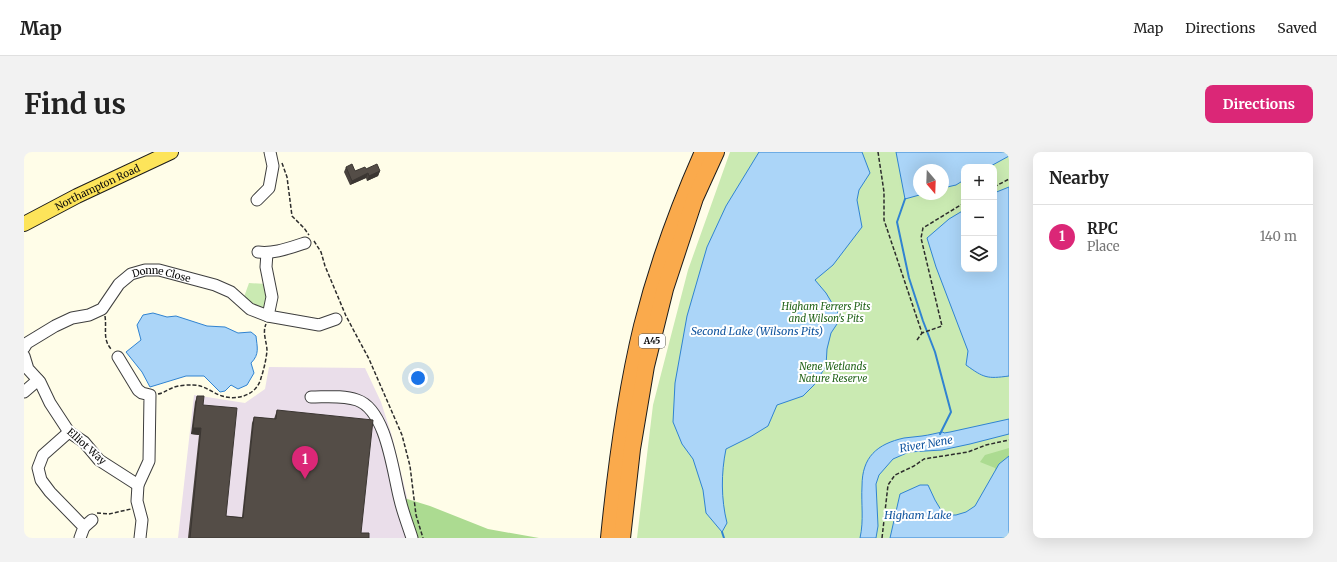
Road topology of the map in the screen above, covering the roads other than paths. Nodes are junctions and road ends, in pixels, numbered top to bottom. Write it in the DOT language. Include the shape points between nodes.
graph roads {
  1 [pos="171,152"];
  2 [pos="270,152"];
  3 [pos="703,152"];
  4 [pos="716,152"];
  5 [pos="257,200"];
  6 [pos="24,224"];
  7 [pos="305,243"];
  8 [pos="268,316"];
  9 [pos="336,319"];
  10 [pos="24,348"];
  11 [pos="24,356"];
  12 [pos="118,357"];
  13 [pos="38,380"];
  14 [pos="24,392"];
  15 [pos="311,397"];
  16 [pos="69,432"];
  17 [pos="138,485"];
  18 [pos="80,538"];
  19 [pos="140,538"];
  20 [pos="412,538"];
  21 [pos="610,538"];
  22 [pos="622,538"];
  1 -- 6 [label="main road, Northampton Road"];
  2 -- 5 [label="street" via="272,166 269,188"];
  3 -- 21 [label="highway, A45" via="683,196 642,326 622,423"];
  4 -- 22 [label="highway, A45" via="695,198 663,297 646,366 631,456"];
  7 -- 8 [label="street" via="262,253 272,297"];
  8 -- 9 [label="street, Donne Close" via="319,325"];
  8 -- 10 [label="street, Donne Close" via="250,309 231,292 215,285 159,270 145,270 131,274 119,284 102,309 55,326 27,343"];
  11 -- 13 [label="street, Elliot Way" via="28,369"];
  12 -- 17 [label="street" via="138,390 150,395 149,461"];
  13 -- 14 [label="street"];
  13 -- 16 [label="street, Elliot Way"];
  15 -- 20 [label="street" via="343,397 358,400 381,424"];
  16 -- 17 [label="street, Elliot Way" via="84,442 99,460"];
  16 -- 18 [label="street" via="43,455 38,468 40,480 50,492 88,523"];
  17 -- 19 [label="street" via="137,501 142,520"];
}
